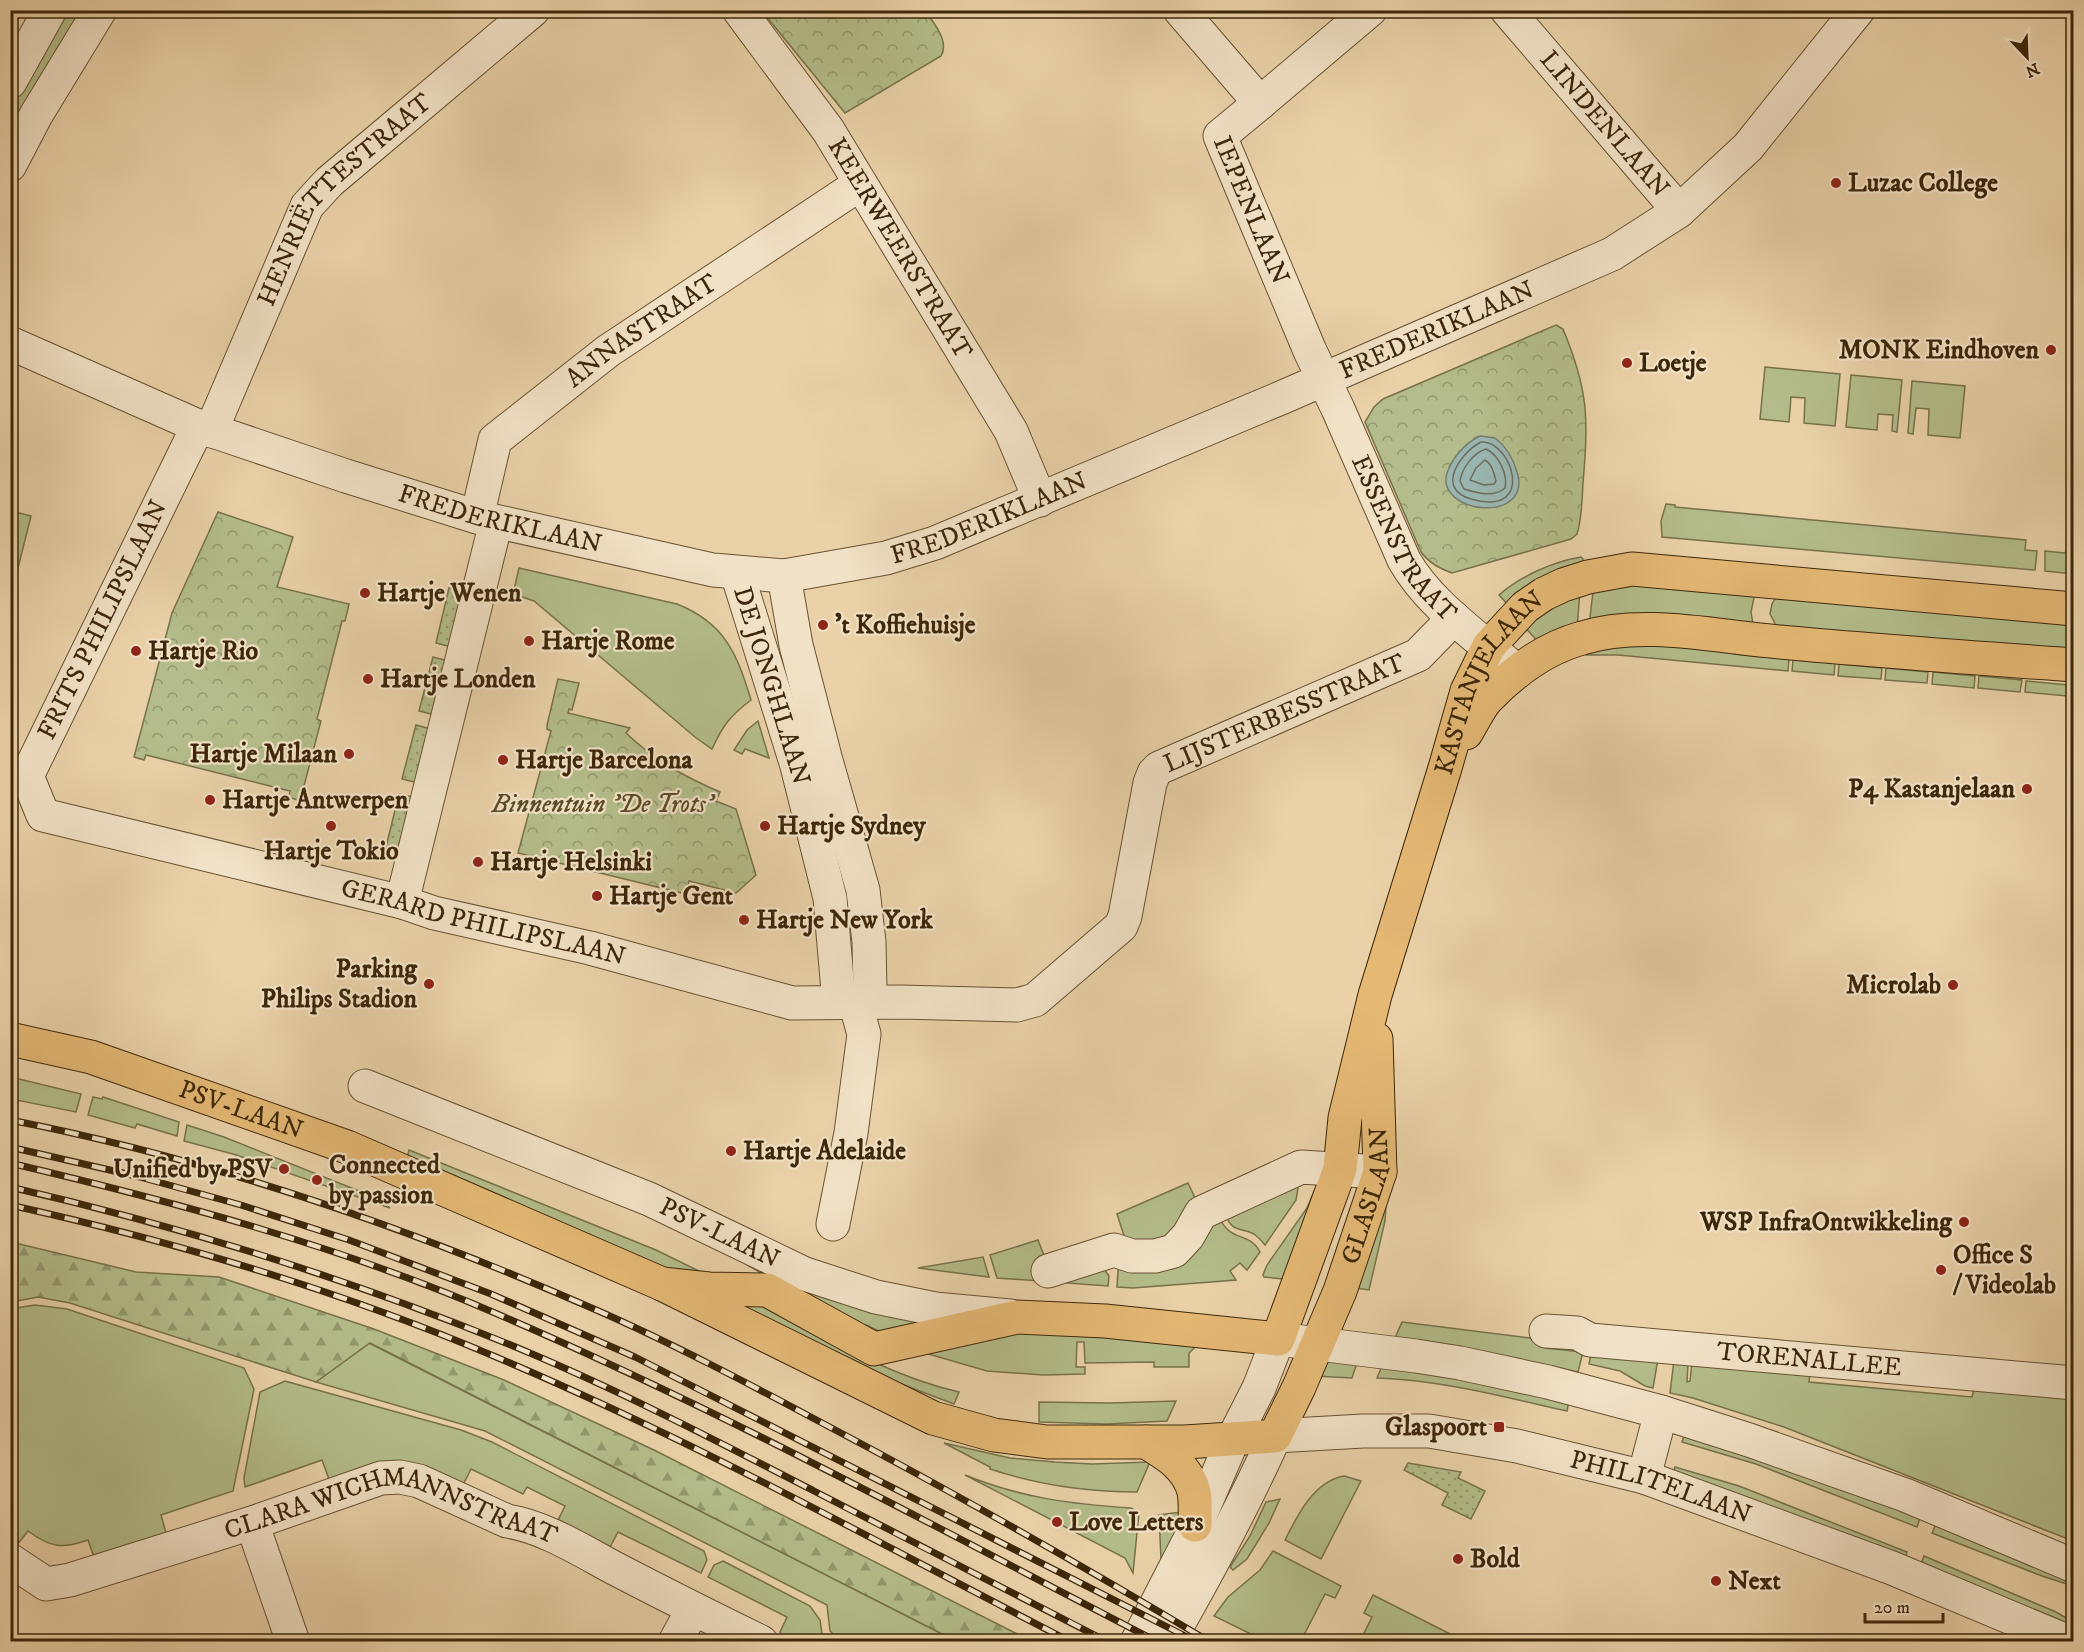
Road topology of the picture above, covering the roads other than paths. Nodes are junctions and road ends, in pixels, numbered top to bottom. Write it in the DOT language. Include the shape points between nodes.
graph roads {
  1 [pos="50,10"];
  2 [pos="100,10"];
  3 [pos="533,10"];
  4 [pos="739,10"];
  5 [pos="1180,10"];
  6 [pos="1370,10"];
  7 [pos="1507,10"];
  8 [pos="1858,10"];
  9 [pos="10,82"];
  10 [pos="1260,103"];
  11 [pos="10,165"];
  12 [pos="860,184"];
  13 [pos="1679,212"];
  14 [pos="10,343"];
  15 [pos="1324,380"];
  16 [pos="204,429"];
  17 [pos="1040,500"];
  18 [pos="487,519"];
  19 [pos="737,573"];
  20 [pos="784,576"];
  21 [pos="2073,609"];
  22 [pos="1454,618"];
  23 [pos="1489,646"];
  24 [pos="2073,665"];
  25 [pos="1517,672"];
  26 [pos="811,762"];
  27 [pos="1445,768"];
  28 [pos="44,815"];
  29 [pos="402,902"];
  30 [pos="1375,995"];
  31 [pos="855,1002"];
  32 [pos="10,1039"];
  33 [pos="365,1086"];
  34 [pos="1340,1169"];
  35 [pos="1380,1172"];
  36 [pos="833,1224"];
  37 [pos="1048,1271"];
  38 [pos="662,1284"];
  39 [pos="1017,1317"];
  40 [pos="1546,1331"];
  41 [pos="1278,1339"];
  42 [pos="1317,1344"];
  43 [pos="2073,1383"];
  44 [pos="1299,1387"];
  45 [pos="1259,1388"];
  46 [pos="1661,1412"];
  47 [pos="1270,1429"];
  48 [pos="1233,1439"];
  49 [pos="1146,1443"];
  50 [pos="1644,1477"];
  51 [pos="252,1523"];
  52 [pos="1195,1525"];
  53 [pos="10,1560"];
  54 [pos="2073,1566"];
  55 [pos="693,1609"];
  56 [pos="292,1641"];
  57 [pos="675,1641"];
  58 [pos="761,1641"];
  59 [pos="1137,1641"];
  60 [pos="1168,1641"];
  61 [pos="2069,1641"];
  1 -- 9 [label="street"];
  2 -- 11 [label="street"];
  3 -- 16 [label="street, HENRIËTTESTRAAT" via="329,182 307,206"];
  4 -- 12 [label="street, KEERWEERSTRAAT" via="828,130"];
  5 -- 10 [label="street, IEPENLAAN"];
  6 -- 10 [label="street"];
  7 -- 13 [label="street, LINDENLAAN"];
  8 -- 13 [label="street, FREDERIKLAAN" via="1748,147"];
  10 -- 15 [label="street, IEPENLAAN" via="1220,136"];
  12 -- 17 [label="street, KEERWEERSTRAAT" via="1011,431"];
  12 -- 18 [label="street, ANNASTRAAT" via="608,351 495,440"];
  13 -- 15 [label="street, FREDERIKLAAN" via="1585,267"];
  14 -- 16 [label="street, FREDERIKLAAN"];
  15 -- 17 [label="street, FREDERIKLAAN"];
  15 -- 22 [label="street, ESSENSTRAAT" via="1404,560 1419,583"];
  16 -- 18 [label="street, FREDERIKLAAN"];
  16 -- 28 [label="street, FRITS PHILIPSLAAN" via="27,776"];
  17 -- 20 [label="street, FREDERIKLAAN" via="902,554"];
  18 -- 19 [label="street, FREDERIKLAAN"];
  18 -- 29 [label="street, ANNASTRAAT"];
  19 -- 20 [label="street, FREDERIKLAAN"];
  19 -- 26 [label="street, DE JONGHLAAN"];
  20 -- 26 [label="street, DE JONGHLAAN"];
  21 -- 23 [label="main road, KASTANJELAAN" via="1632,569 1588,577 1544,594"];
  22 -- 23 [label="street, ESSENSTRAAT"];
  22 -- 31 [label="street, LIJSTERBESSTRAAT" via="1418,655 1159,768 1150,783 1121,926 1035,1000 1017,1005"];
  23 -- 25 [label="street, ESSENSTRAAT"];
  23 -- 27 [label="main road, KASTANJELAAN" via="1467,691"];
  24 -- 25 [label="main road, KASTANJELAAN" via="1639,628 1560,645"];
  25 -- 27 [label="main road, KASTANJELAAN" via="1486,700"];
  26 -- 31 [label="street, DE JONGHLAAN" via="864,890 870,990"];
  27 -- 30 [label="main road, GLASLAAN"];
  28 -- 29 [label="street, GERARD PHILIPSLAAN"];
  29 -- 31 [label="street, GERARD PHILIPSLAAN" via="434,914 590,948 792,1003"];
  30 -- 34 [label="main road, GLASLAAN" via="1345,1118"];
  30 -- 35 [label="main road, GLASLAAN"];
  31 -- 36 [label="street" via="864,1034 851,1133"];
  32 -- 38 [label="main road, PSV-LAAN" via="91,1057 346,1147"];
  33 -- 39 [label="street, PSV-LAAN" via="650,1200 804,1274 876,1297 935,1309"];
  34 -- 35 [label="street"];
  34 -- 37 [label="street" via="1301,1167 1201,1213 1174,1251 1132,1256 1114,1250"];
  34 -- 41 [label="main road, GLASLAAN"];
  35 -- 42 [label="main road, GLASLAAN" via="1340,1292"];
  38 -- 39 [label="main road, PSV-LAAN" via="767,1290 874,1349"];
  38 -- 49 [label="main road, PSV-LAAN" via="933,1418 994,1435 1047,1442"];
  39 -- 41 [label="main road, PSV-LAAN" via="1105,1321"];
  40 -- 43 [label="street, TORENALLEE" via="1577,1333 1590,1340"];
  41 -- 42 [label="street"];
  41 -- 44 [label="street"];
  41 -- 45 [label="street, GLASLAAN"];
  42 -- 44 [label="main road, GLASLAAN"];
  42 -- 46 [label="street" via="1460,1363"];
  44 -- 47 [label="main road, GLASLAAN"];
  45 -- 47 [label="street, GLASLAAN" via="1259,1408"];
  45 -- 48 [label="street, GLASLAAN"];
  46 -- 50 [label="street"];
  46 -- 54 [label="street" via="1905,1495"];
  47 -- 48 [label="main road, PHILITELAAN"];
  47 -- 50 [label="street, PHILITELAAN" via="1429,1431 1517,1446"];
  47 -- 60 [label="street" via="1253,1484 1211,1568"];
  48 -- 49 [label="main road, PSV-LAAN"];
  48 -- 52 [label="street, GLASLAAN"];
  49 -- 52 [label="main road" via="1174,1460 1186,1476 1194,1492"];
  50 -- 61 [label="street, PHILITELAAN" via="1892,1568"];
  51 -- 53 [label="street, CLARA WICHMANNSTRAAT" via="46,1584"];
  51 -- 55 [label="street, CLARA WICHMANNSTRAAT" via="381,1478 400,1477 419,1481 507,1521 522,1523"];
  51 -- 56 [label="street"];
  52 -- 59 [label="street, GLASLAAN"];
  55 -- 57 [label="street"];
  55 -- 58 [label="street, CLARA WICHMANNSTRAAT"];
}
